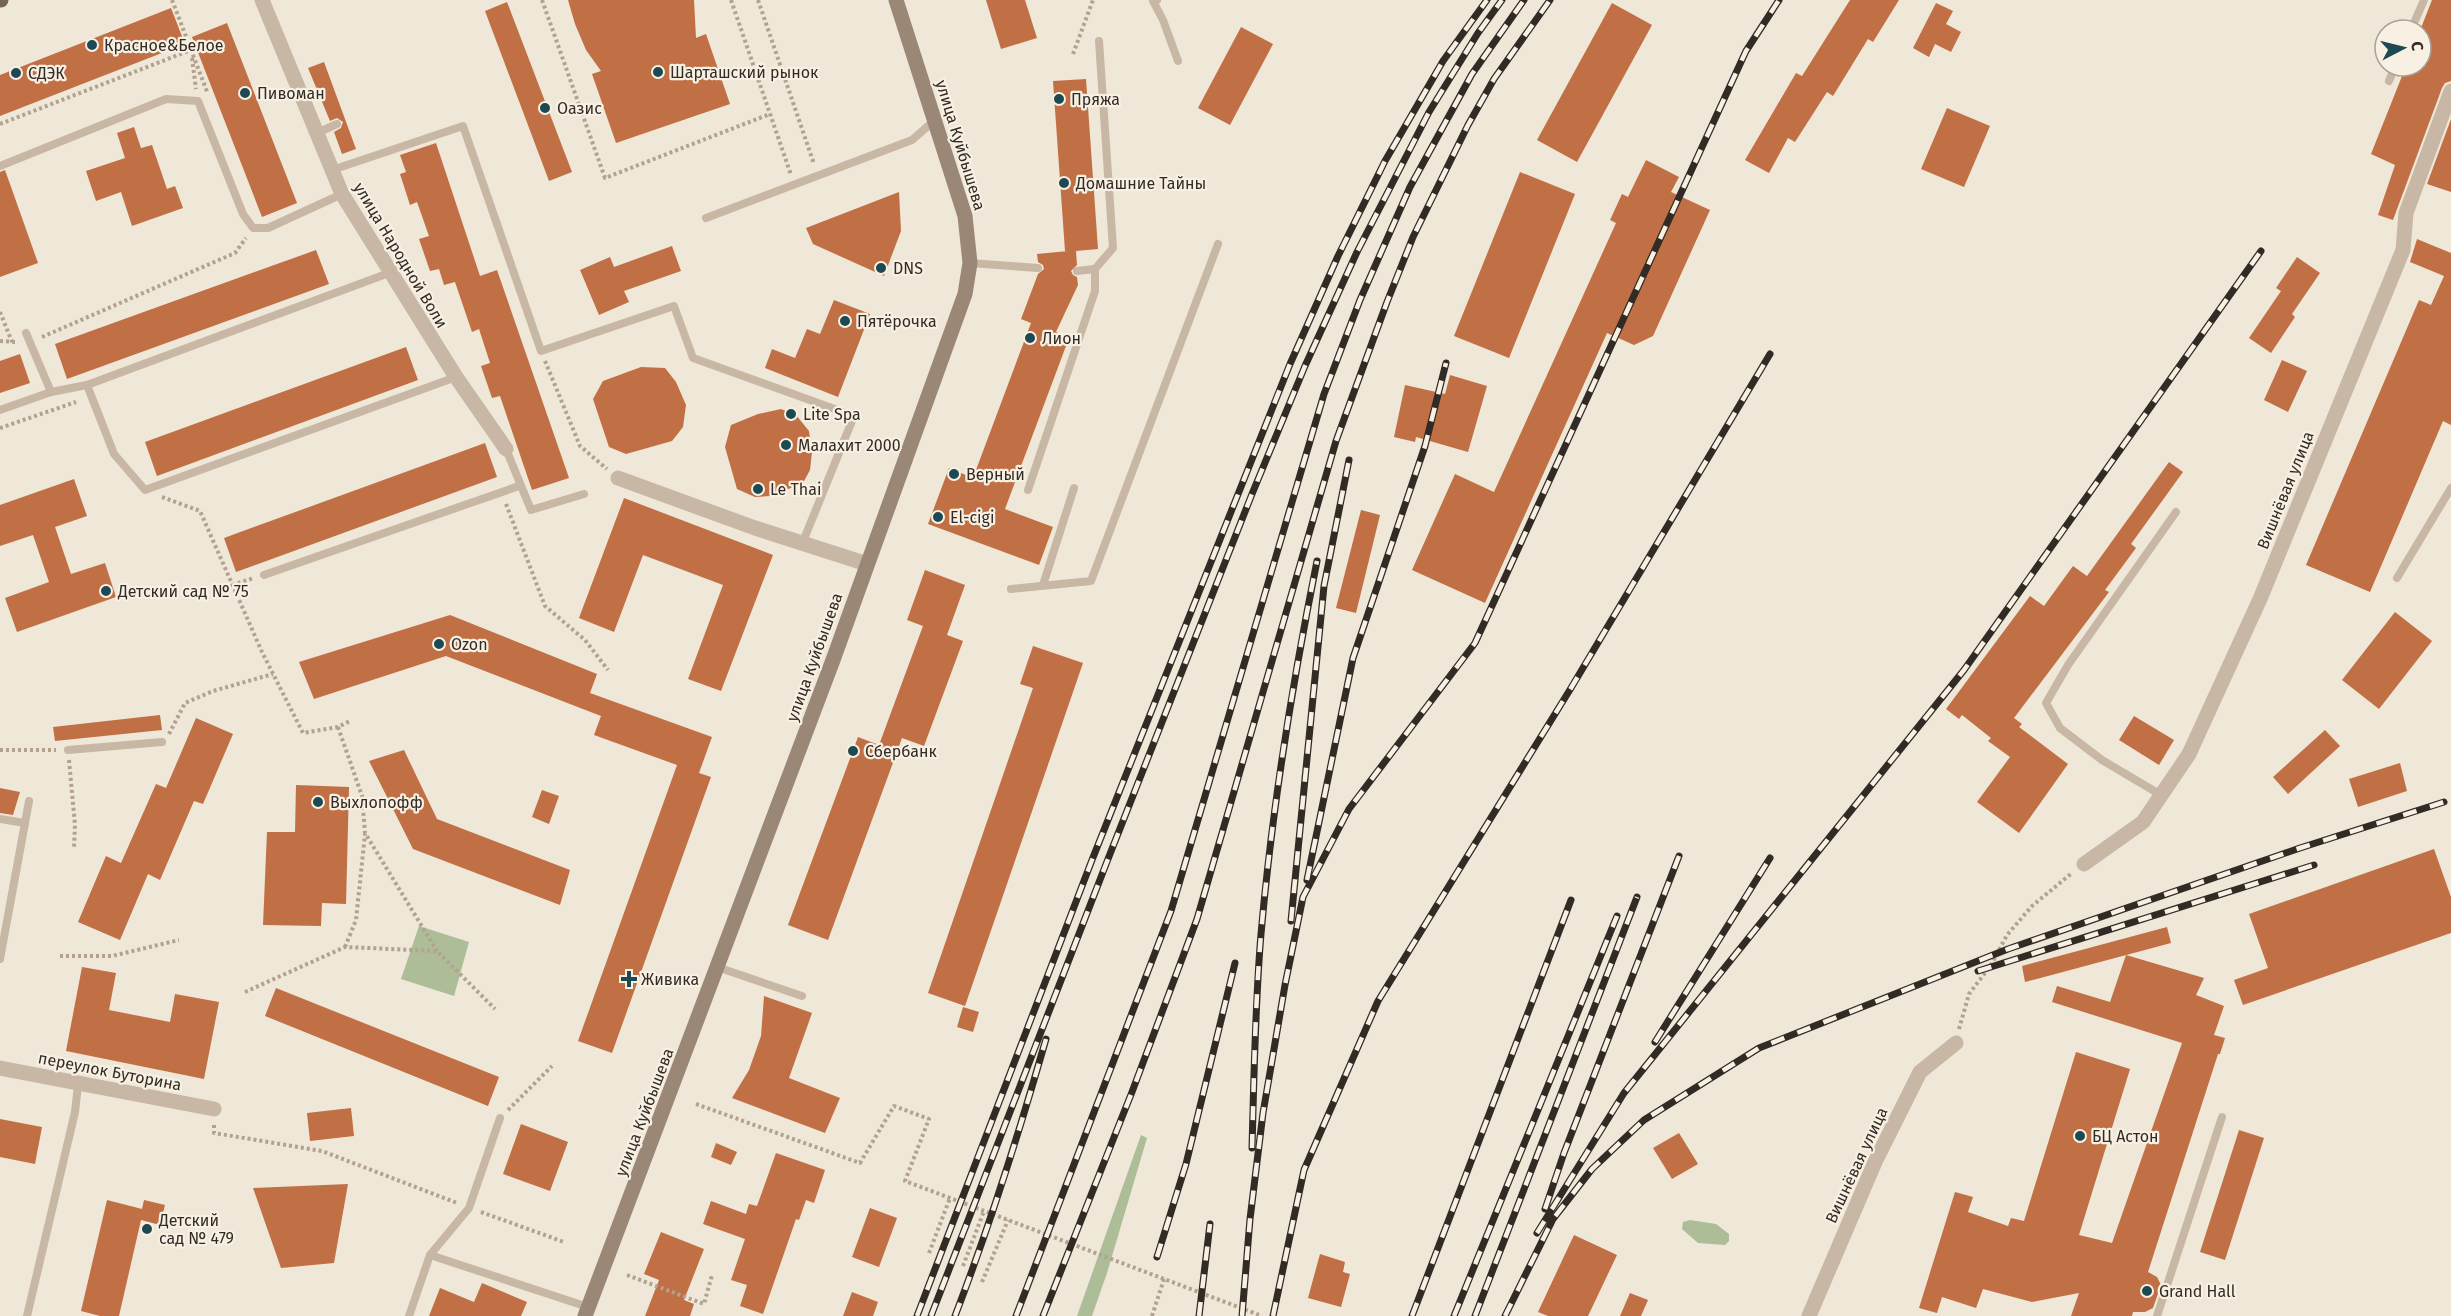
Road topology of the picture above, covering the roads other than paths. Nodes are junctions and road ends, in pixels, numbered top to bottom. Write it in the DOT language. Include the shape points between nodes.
graph roads {
  1 [pos="262,0"];
  2 [pos="896,0"];
  3 [pos="1157,0"];
  4 [pos="2424,0"];
  5 [pos="2416,18"];
  6 [pos="1099,41"];
  7 [pos="1178,61"];
  8 [pos="2390,78"];
  9 [pos="2389,81"];
  10 [pos="2451,91"];
  11 [pos="935,120"];
  12 [pos="337,124"];
  13 [pos="316,133"];
  14 [pos="0,166"];
  15 [pos="332,170"];
  16 [pos="342,195"];
  17 [pos="706,218"];
  18 [pos="1218,244"];
  19 [pos="970,263"];
  20 [pos="1038,268"];
  21 [pos="1095,269"];
  22 [pos="1077,272"];
  23 [pos="390,273"];
  24 [pos="26,333"];
  25 [pos="456,377"];
  26 [pos="87,385"];
  27 [pos="51,392"];
  28 [pos="0,410"];
  29 [pos="506,449"];
  30 [pos="618,478"];
  31 [pos="519,486"];
  32 [pos="1074,488"];
  33 [pos="2451,488"];
  34 [pos="1028,490"];
  35 [pos="584,494"];
  36 [pos="2176,512"];
  37 [pos="802,544"];
  38 [pos="867,564"];
  39 [pos="264,575"];
  40 [pos="2397,578"];
  41 [pos="1043,585"];
  42 [pos="1011,589"];
  43 [pos="162,742"];
  44 [pos="68,750"];
  45 [pos="2161,795"];
  46 [pos="29,801"];
  47 [pos="0,819"];
  48 [pos="25,823"];
  49 [pos="2084,864"];
  50 [pos="0,959"];
  51 [pos="717,967"];
  52 [pos="802,996"];
  53 [pos="1956,1043"];
  54 [pos="0,1068"];
  55 [pos="78,1085"];
  56 [pos="214,1109"];
  57 [pos="2222,1117"];
  58 [pos="500,1118"];
  59 [pos="430,1255"];
  60 [pos="587,1312"];
  61 [pos="27,1316"];
  62 [pos="409,1316"];
  63 [pos="1809,1316"];
  64 [pos="2157,1316"];
  1 -- 13 [label="street, улица Народной Воли"];
  2 -- 11 [label="street, улица Куйбышева"];
  3 -- 7 [label="lane" via="1153,2"];
  4 -- 5 [label="lane"];
  6 -- 21 [label="lane" via="1113,248"];
  8 -- 9 [label="lane"];
  10 -- 45 [label="street, Вишнёвая улица" via="2406,213 2403,250 2260,599 2189,754"];
  11 -- 17 [label="lane" via="912,140"];
  11 -- 19 [label="street, улица Куйбышева" via="965,216"];
  12 -- 13 [label="lane"];
  13 -- 15 [label="street, улица Народной Воли"];
  14 -- 16 [label="lane" via="166,99 198,102 243,214 253,228 268,228"];
  15 -- 16 [label="street, улица Народной Воли"];
  15 -- 37 [label="lane" via="463,126 542,351 674,306 693,358 854,416"];
  16 -- 23 [label="street, улица Народной Воли"];
  18 -- 41 [label="lane" via="1091,581"];
  19 -- 20 [label="lane"];
  19 -- 38 [label="street, улица Куйбышева" via="956,322"];
  21 -- 22 [label="lane"];
  21 -- 34 [label="lane" via="1095,291"];
  23 -- 25 [label="street, улица Народной Воли"];
  23 -- 26 [label="lane"];
  24 -- 27 [label="lane"];
  25 -- 26 [label="lane" via="145,490 114,454"];
  25 -- 29 [label="street, улица Народной Воли"];
  26 -- 27 [label="lane"];
  27 -- 28 [label="lane"];
  29 -- 31 [label="lane"];
  30 -- 37 [label="street"];
  31 -- 35 [label="lane" via="531,510"];
  31 -- 39 [label="lane"];
  32 -- 41 [label="lane"];
  33 -- 40 [label="lane"];
  36 -- 45 [label="lane" via="2068,665 2046,703 2060,728 2102,760"];
  37 -- 38 [label="street"];
  38 -- 51 [label="street, улица Куйбышева"];
  41 -- 42 [label="lane"];
  43 -- 44 [label="lane"];
  45 -- 49 [label="street, Вишнёвая улица" via="2143,822"];
  46 -- 48 [label="lane"];
  47 -- 48 [label="lane"];
  48 -- 50 [label="lane"];
  51 -- 52 [label="lane"];
  51 -- 60 [label="street, улица Куйбышева"];
  53 -- 63 [label="street, Вишнёвая улица" via="1920,1072 1875,1162"];
  54 -- 55 [label="street, переулок Буторина"];
  55 -- 56 [label="street, переулок Буторина"];
  55 -- 61 [label="lane"];
  57 -- 64 [label="lane"];
  58 -- 59 [label="lane" via="469,1208"];
  59 -- 60 [label="lane"];
  59 -- 62 [label="lane"];
}
